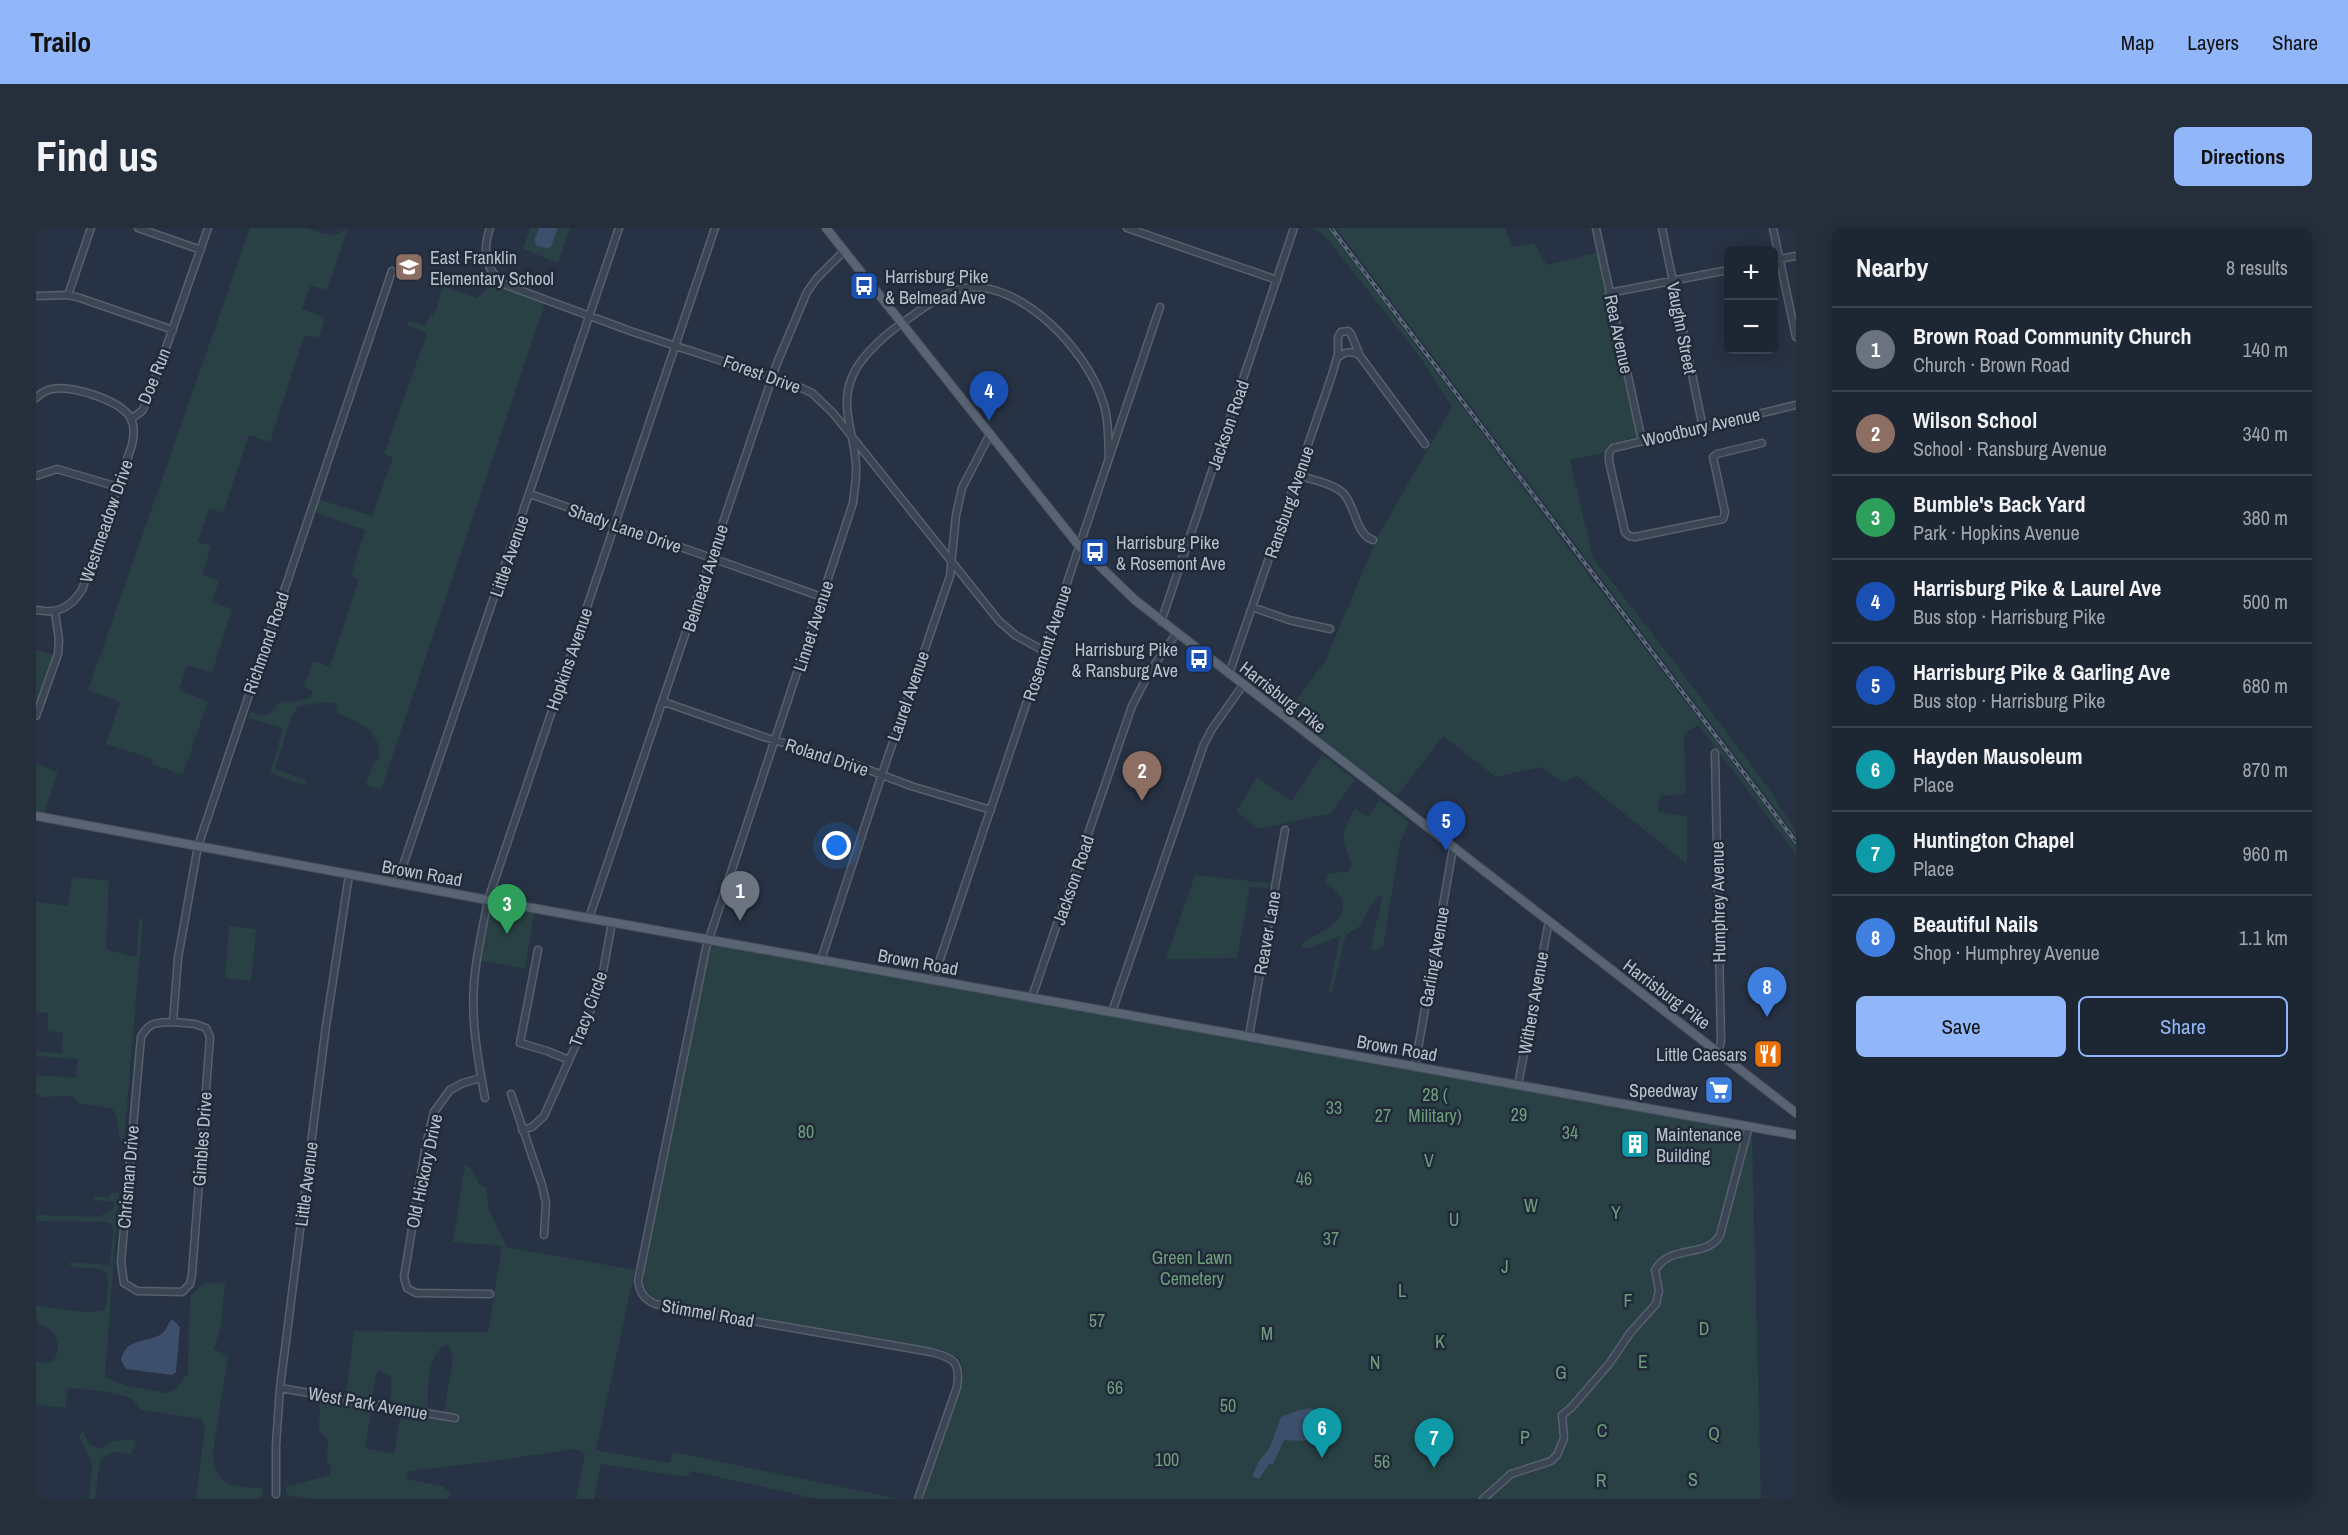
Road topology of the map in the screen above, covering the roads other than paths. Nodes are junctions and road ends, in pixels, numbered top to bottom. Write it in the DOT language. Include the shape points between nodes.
graph roads {
  1 [pos="91,228"];
  2 [pos="138,228"];
  3 [pos="208,228"];
  4 [pos="490,228"];
  5 [pos="619,228"];
  6 [pos="715,228"];
  7 [pos="826,228"];
  8 [pos="1127,228"];
  9 [pos="1294,228"];
  10 [pos="1596,228"];
  11 [pos="1662,228"];
  12 [pos="1773,228"];
  13 [pos="1775,246"];
  14 [pos="201,250"];
  15 [pos="844,250"];
  16 [pos="1796,256"];
  17 [pos="1778,259"];
  18 [pos="1778,267"];
  19 [pos="392,271"];
  20 [pos="1724,271"];
  21 [pos="1277,280"];
  22 [pos="1673,281"];
  23 [pos="1609,293"];
  24 [pos="68,295"];
  25 [pos="36,296"];
  26 [pos="1160,307"];
  27 [pos="589,315"];
  28 [pos="901,323"];
  29 [pos="173,330"];
  30 [pos="1796,335"];
  31 [pos="675,345"];
  32 [pos="1359,356"];
  33 [pos="1337,358"];
  34 [pos="773,377"];
  35 [pos="36,398"];
  36 [pos="1796,405"];
  37 [pos="131,419"];
  38 [pos="1702,428"];
  39 [pos="990,434"];
  40 [pos="850,437"];
  41 [pos="1642,441"];
  42 [pos="1762,443"];
  43 [pos="1425,444"];
  44 [pos="1109,458"];
  45 [pos="1298,475"];
  46 [pos="36,476"];
  47 [pos="118,487"];
  48 [pos="530,494"];
  49 [pos="615,525"];
  50 [pos="1373,540"];
  51 [pos="1079,546"];
  52 [pos="711,558"];
  53 [pos="952,561"];
  54 [pos="822,597"];
  55 [pos="1252,607"];
  56 [pos="36,610"];
  57 [pos="55,612"];
  58 [pos="1161,622"];
  59 [pos="1330,629"];
  60 [pos="1176,634"];
  61 [pos="1044,651"];
  62 [pos="1229,674"];
  63 [pos="1243,685"];
  64 [pos="664,702"];
  65 [pos="36,716"];
  66 [pos="774,740"];
  67 [pos="1715,753"];
  68 [pos="882,774"];
  69 [pos="991,810"];
  70 [pos="36,816"];
  71 [pos="1285,830"];
  72 [pos="198,846"];
  73 [pos="1453,848"];
  74 [pos="349,875"];
  75 [pos="397,883"];
  76 [pos="488,900"];
  77 [pos="589,918"];
  78 [pos="1549,921"];
  79 [pos="612,922"];
  80 [pos="708,939"];
  81 [pos="537,950"];
  82 [pos="821,960"];
  83 [pos="933,980"];
  84 [pos="1032,998"];
  85 [pos="1112,1012"];
  86 [pos="173,1022"];
  87 [pos="1249,1036"];
  88 [pos="1719,1051"];
  89 [pos="569,1060"];
  90 [pos="1415,1066"];
  91 [pos="481,1078"];
  92 [pos="1518,1085"];
  93 [pos="512,1094"];
  94 [pos="485,1098"];
  95 [pos="1796,1113"];
  96 [pos="1749,1126"];
  97 [pos="522,1130"];
  98 [pos="1796,1135"];
  99 [pos="544,1235"];
  100 [pos="190,1284"];
  101 [pos="490,1294"];
  102 [pos="280,1388"];
  103 [pos="455,1418"];
  104 [pos="276,1494"];
  105 [pos="918,1499"];
  106 [pos="1484,1499"];
  1 -- 24 [label="street"];
  2 -- 14 [label="street"];
  3 -- 14 [label="street, Doe Run"];
  4 -- 27 [label="street, Forest Drive" via="485,252 489,268 499,280 513,289"];
  5 -- 27 [label="street, Little Avenue"];
  6 -- 31 [label="street, Hopkins Avenue"];
  7 -- 15 [label="main road, Harrisburg Pike"];
  8 -- 21 [label="street"];
  9 -- 21 [label="street, Jackson Road"];
  10 -- 23 [label="street, Rea Avenue"];
  11 -- 22 [label="street, Vaughn Street"];
  12 -- 13 [label="street"];
  14 -- 29 [label="street, Doe Run"];
  15 -- 28 [label="main road, Harrisburg Pike"];
  15 -- 34 [label="street, Belmead Avenue" via="807,292"];
  16 -- 17 [label="street"];
  18 -- 30 [label="street"];
  19 -- 72 [label="street, Richmond Road"];
  20 -- 22 [label="street"];
  21 -- 58 [label="street, Jackson Road"];
  22 -- 23 [label="street"];
  22 -- 38 [label="street, Vaughn Street"];
  23 -- 41 [label="street, Rea Avenue"];
  24 -- 25 [label="street"];
  24 -- 29 [label="street"];
  26 -- 44 [label="street, Rosemont Avenue"];
  27 -- 31 [label="street, Forest Drive"];
  27 -- 48 [label="street, Little Avenue"];
  28 -- 39 [label="main road, Harrisburg Pike"];
  28 -- 40 [label="street, Linnet Avenue" via="853,374 846,399"];
  28 -- 44 [label="street, Linnet Avenue" via="939,298 964,288 1004,294 1024,304 1060,334 1096,382 1106,414"];
  29 -- 37 [label="street, Doe Run" via="148,399 142,411"];
  31 -- 34 [label="street, Forest Drive"];
  31 -- 49 [label="street, Hopkins Avenue"];
  32 -- 33 [label="street" via="1352,351"];
  32 -- 33 [label="street, Ransburg Avenue" via="1351,333 1344,331 1338,337"];
  32 -- 43 [label="street"];
  33 -- 45 [label="street, Ransburg Avenue"];
  34 -- 40 [label="street, Forest Drive" via="812,393"];
  34 -- 52 [label="street, Belmead Avenue"];
  35 -- 37 [label="street" via="47,390 70,389 110,401"];
  36 -- 38 [label="street, Woodbury Avenue"];
  37 -- 47 [label="street, Westmeadow Drive" via="132,445"];
  38 -- 41 [label="street, Woodbury Avenue"];
  39 -- 51 [label="main road, Harrisburg Pike"];
  39 -- 53 [label="street, Laurel Avenue" via="962,488"];
  40 -- 53 [label="street, Forest Drive"];
  40 -- 54 [label="street, Linnet Avenue" via="856,466 853,503"];
  41 -- 42 [label="street, Woodbury Avenue" via="1618,446 1609,453 1623,527 1631,537 1725,517 1713,457"];
  44 -- 51 [label="street, Rosemont Avenue"];
  45 -- 50 [label="street" via="1341,491 1359,526"];
  45 -- 55 [label="street, Ransburg Avenue"];
  46 -- 47 [label="street" via="57,470"];
  47 -- 57 [label="street, Westmeadow Drive" via="82,590 74,602"];
  48 -- 49 [label="street, Shady Lane Drive"];
  48 -- 75 [label="street, Little Avenue"];
  49 -- 52 [label="street, Shady Lane Drive"];
  49 -- 76 [label="street, Hopkins Avenue"];
  51 -- 58 [label="main road, Harrisburg Pike"];
  51 -- 61 [label="street, Rosemont Avenue"];
  52 -- 54 [label="street, Shady Lane Drive"];
  52 -- 64 [label="street, Belmead Avenue"];
  53 -- 61 [label="street, Forest Drive" via="999,621"];
  53 -- 68 [label="street, Laurel Avenue"];
  54 -- 66 [label="street, Linnet Avenue"];
  55 -- 59 [label="street"];
  55 -- 62 [label="street, Ransburg Avenue"];
  56 -- 57 [label="street"];
  57 -- 65 [label="street" via="58,654"];
  58 -- 60 [label="main road, Harrisburg Pike"];
  60 -- 62 [label="main road, Harrisburg Pike"];
  60 -- 84 [label="street, Jackson Road" via="1132,706"];
  61 -- 69 [label="street, Rosemont Avenue"];
  62 -- 63 [label="main road, Harrisburg Pike"];
  63 -- 73 [label="main road, Harrisburg Pike"];
  63 -- 85 [label="street" via="1204,744"];
  64 -- 66 [label="street, Roland Drive"];
  64 -- 77 [label="street, Belmead Avenue"];
  66 -- 68 [label="street, Roland Drive"];
  66 -- 80 [label="street, Linnet Avenue"];
  67 -- 88 [label="street, Humphrey Avenue"];
  68 -- 69 [label="street, Roland Drive"];
  68 -- 82 [label="street, Laurel Avenue"];
  69 -- 83 [label="street, Rosemont Avenue"];
  70 -- 72 [label="main road, Brown Road"];
  71 -- 87 [label="street, Reaver Lane"];
  72 -- 74 [label="main road, Brown Road"];
  72 -- 86 [label="street, Richmond Road" via="178,958"];
  73 -- 78 [label="main road, Harrisburg Pike"];
  73 -- 90 [label="street, Garling Avenue"];
  74 -- 75 [label="main road, Brown Road"];
  74 -- 102 [label="street, Little Avenue"];
  75 -- 76 [label="main road, Brown Road"];
  76 -- 77 [label="main road, Brown Road"];
  76 -- 91 [label="street, Hopkins Avenue" via="474,982 474,1037"];
  77 -- 79 [label="main road, Brown Road"];
  78 -- 88 [label="main road, Harrisburg Pike"];
  78 -- 92 [label="street, Withers Avenue"];
  79 -- 80 [label="main road, Brown Road"];
  79 -- 89 [label="street, Tracy Circle" via="601,983"];
  80 -- 82 [label="main road, Brown Road"];
  80 -- 105 [label="street, Stimmel Road" via="638,1281 640,1291 655,1304 948,1357 959,1373 957,1386"];
  81 -- 89 [label="street, Tracy Circle" via="520,1043"];
  82 -- 83 [label="main road, Brown Road"];
  83 -- 84 [label="main road, Brown Road"];
  84 -- 85 [label="main road, Brown Road"];
  85 -- 87 [label="main road, Brown Road"];
  86 -- 100 [label="street, Gimbles Drive" via="206,1028 210,1036"];
  86 -- 100 [label="street, Chrisman Drive" via="152,1024 141,1037 121,1272 124,1283 137,1291 182,1292"];
  87 -- 90 [label="main road, Brown Road"];
  88 -- 95 [label="main road, Harrisburg Pike"];
  89 -- 97 [label="street, Tracy Circle" via="543,1116 532,1127"];
  90 -- 92 [label="main road, Brown Road"];
  91 -- 94 [label="street, Hopkins Avenue"];
  91 -- 101 [label="street, Old Hickory Drive" via="450,1090 434,1112 404,1277 407,1288 416,1293"];
  92 -- 96 [label="main road, Brown Road"];
  93 -- 97 [label="street"];
  96 -- 98 [label="main road, Brown Road"];
  96 -- 106 [label="street" via="1716,1242 1662,1261 1655,1270 1659,1291 1656,1304 1629,1333 1609,1364 1562,1414 1564,1438 1557,1455 1551,1461 1511,1474"];
  97 -- 99 [label="street" via="546,1203"];
  102 -- 103 [label="street, West Park Avenue"];
  102 -- 104 [label="street, Little Avenue"];
}
